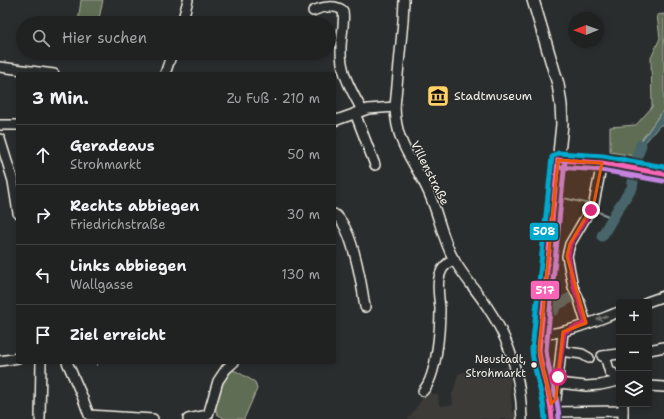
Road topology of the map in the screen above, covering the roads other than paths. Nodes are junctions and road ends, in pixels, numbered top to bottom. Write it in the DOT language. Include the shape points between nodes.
graph roads {
  1 [pos="188,0"];
  2 [pos="404,0"];
  3 [pos="533,0"];
  4 [pos="313,10"];
  5 [pos="184,16"];
  6 [pos="170,60"];
  7 [pos="0,67"];
  8 [pos="39,72"];
  9 [pos="166,72"];
  10 [pos="395,107"];
  11 [pos="359,111"];
  12 [pos="336,120"];
  13 [pos="0,125"];
  14 [pos="16,125"];
  15 [pos="0,139"];
  16 [pos="558,160"];
  17 [pos="602,163"];
  18 [pos="375,165"];
  19 [pos="664,174"];
  20 [pos="16,201"];
  21 [pos="336,216"];
  22 [pos="454,259"];
  23 [pos="664,296"];
  24 [pos="652,300"];
  25 [pos="365,307"];
  26 [pos="616,313"];
  27 [pos="586,323"];
  28 [pos="564,332"];
  29 [pos="541,334"];
  30 [pos="664,347"];
  31 [pos="652,349"];
  32 [pos="561,351"];
  33 [pos="616,354"];
  34 [pos="16,358"];
  35 [pos="589,358"];
  36 [pos="0,361"];
  37 [pos="41,364"];
  38 [pos="67,364"];
  39 [pos="232,364"];
  40 [pos="616,378"];
  41 [pos="616,381"];
  42 [pos="558,382"];
  43 [pos="652,386"];
  44 [pos="664,387"];
  45 [pos="423,391"];
  46 [pos="552,412"];
  47 [pos="623,413"];
  48 [pos="120,418"];
  49 [pos="40,419"];
  50 [pos="153,419"];
  51 [pos="192,419"];
  52 [pos="522,419"];
  1 -- 5 [label="street"];
  2 -- 10 [label="street, Villenstraße"];
  3 -- 16 [label="main road" via="560,90 562,124"];
  4 -- 11 [label="street" via="337,7 343,11 343,70"];
  6 -- 9 [label="street"];
  7 -- 8 [label="street"];
  10 -- 11 [label="street"];
  10 -- 22 [label="street, Villenstraße" via="399,137 430,194"];
  11 -- 12 [label="street"];
  11 -- 18 [label="street"];
  13 -- 14 [label="street"];
  15 -- 20 [label="street"];
  16 -- 17 [label="main road"];
  16 -- 29 [label="main road"];
  17 -- 19 [label="main road"];
  17 -- 27 [label="street" via="594,203 570,244 568,256 574,287"];
  21 -- 25 [label="street" via="348,231"];
  22 -- 45 [label="street" via="445,265 440,273 439,336 434,366 427,387"];
  22 -- 52 [label="street, Villenstraße" via="502,330 515,363 520,386"];
  23 -- 24 [label="street"];
  26 -- 27 [label="street, one-way"];
  27 -- 28 [label="street"];
  28 -- 29 [label="street"];
  28 -- 32 [label="street"];
  29 -- 46 [label="main road" via="540,364"];
  30 -- 31 [label="street"];
  32 -- 35 [label="street" via="582,354"];
  32 -- 42 [label="street"];
  33 -- 40 [label="street" via="603,356 610,373"];
  34 -- 36 [label="street"];
  37 -- 49 [label="street"];
  38 -- 48 [label="street" via="88,414"];
  39 -- 51 [label="street" via="218,381 208,415"];
  41 -- 42 [label="street" via="586,386"];
  42 -- 46 [label="street"];
  43 -- 44 [label="street"];
  46 -- 47 [label="street"];
  48 -- 50 [label="street"];
}
